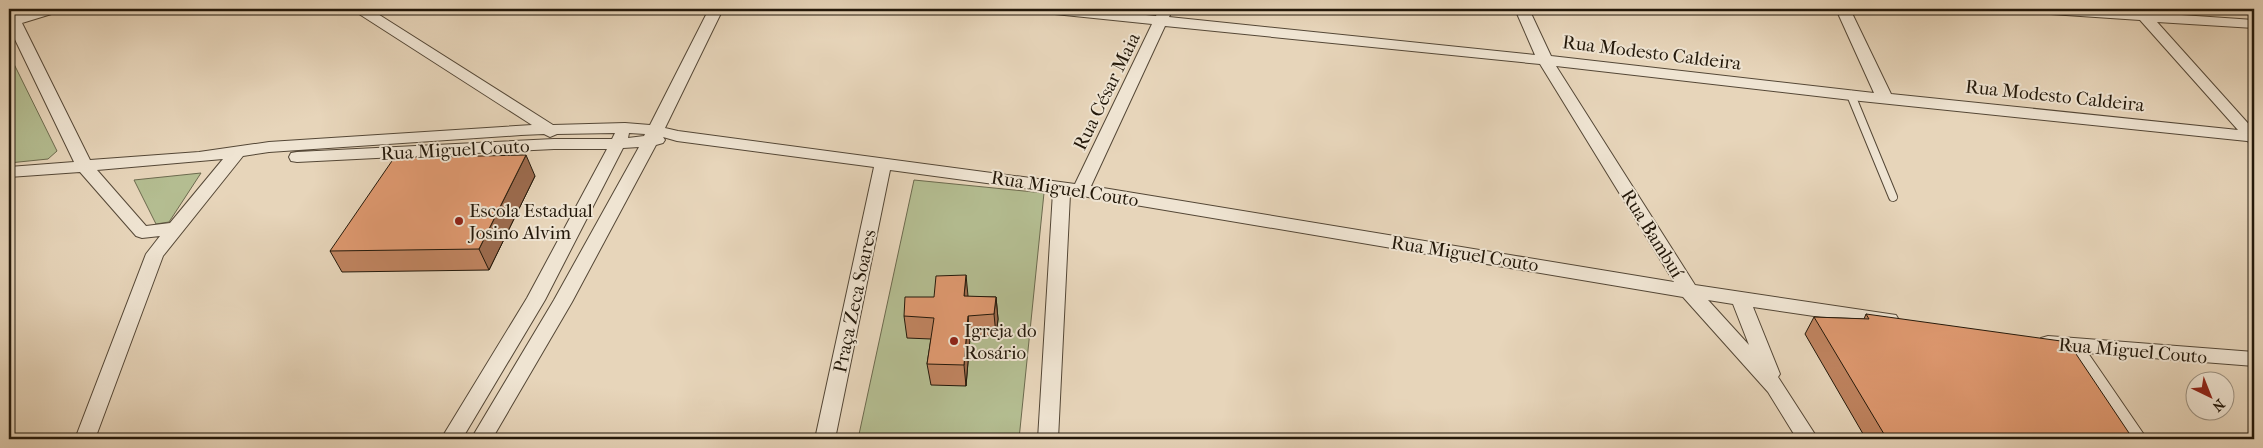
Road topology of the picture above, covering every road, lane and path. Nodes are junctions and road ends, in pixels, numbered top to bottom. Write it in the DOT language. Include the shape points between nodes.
graph roads {
  1 [pos="53,9"];
  2 [pos="361,9"];
  3 [pos="716,9"];
  4 [pos="1045,9"];
  5 [pos="1522,9"];
  6 [pos="1843,9"];
  7 [pos="2036,9"];
  8 [pos="2220,9"];
  9 [pos="2054,10"];
  10 [pos="1165,14"];
  11 [pos="2146,17"];
  12 [pos="2234,23"];
  13 [pos="11,24"];
  14 [pos="2254,24"];
  15 [pos="1546,60"];
  16 [pos="1851,95"];
  17 [pos="1884,98"];
  18 [pos="516,107"];
  19 [pos="488,132"];
  20 [pos="471,133"];
  21 [pos="622,136"];
  22 [pos="652,136"];
  23 [pos="552,137"];
  24 [pos="2254,137"];
  25 [pos="478,149"];
  26 [pos="236,154"];
  27 [pos="883,162"];
  28 [pos="84,166"];
  29 [pos="9,172"];
  30 [pos="1071,188"];
  31 [pos="1893,197"];
  32 [pos="174,229"];
  33 [pos="142,232"];
  34 [pos="155,254"];
  35 [pos="1689,291"];
  36 [pos="1740,299"];
  37 [pos="536,300"];
  38 [pos="563,302"];
  39 [pos="1906,322"];
  40 [pos="2034,341"];
  41 [pos="2073,346"];
  42 [pos="2254,359"];
  43 [pos="1775,387"];
  44 [pos="85,439"];
  45 [pos="451,439"];
  46 [pos="481,439"];
  47 [pos="825,439"];
  48 [pos="1048,439"];
  49 [pos="1808,439"];
  50 [pos="2137,439"];
  1 -- 13 [label="street"];
  2 -- 18 [label="street"];
  3 -- 22 [label="street"];
  4 -- 10 [label="street, Rua Modesto Caldeira"];
  5 -- 15 [label="street, Rua Bambuí"];
  6 -- 17 [label="street"];
  7 -- 9 [label="street"];
  8 -- 12 [label="street"];
  9 -- 11 [label="street"];
  10 -- 15 [label="street, Rua Modesto Caldeira"];
  10 -- 30 [label="street, Rua César Maia"];
  11 -- 12 [label="street"];
  11 -- 24 [label="street"];
  12 -- 14 [label="street"];
  13 -- 28 [label="street"];
  15 -- 16 [label="street, Rua Modesto Caldeira"];
  15 -- 35 [label="street, Rua Bambuí"];
  16 -- 17 [label="street, Rua Modesto Caldeira"];
  16 -- 31 [label="lane"];
  17 -- 24 [label="street, Rua Modesto Caldeira"];
  18 -- 20 [label="street" via="507,117"];
  18 -- 23 [label="street"];
  19 -- 20 [label="street, Rua Miguel Couto"];
  19 -- 23 [label="street, Rua Miguel Couto"];
  19 -- 25 [label="street" via="491,141"];
  20 -- 26 [label="street, Rua Miguel Couto"];
  21 -- 22 [label="street, Rua Miguel Couto"];
  21 -- 23 [label="street, Rua Miguel Couto"];
  21 -- 37 [label="street"];
  22 -- 27 [label="street, Rua Miguel Couto" via="677,136"];
  22 -- 38 [label="street"];
  23 -- 25 [label="street, Rua Miguel Couto"];
  25 -- 26 [label="street, Rua Miguel Couto"];
  26 -- 28 [label="street"];
  26 -- 32 [label="street"];
  27 -- 30 [label="street, Rua Miguel Couto"];
  27 -- 47 [label="street, Praça Zeca Soares"];
  28 -- 29 [label="street"];
  28 -- 33 [label="street"];
  30 -- 35 [label="street, Rua Miguel Couto"];
  30 -- 48 [label="street"];
  32 -- 33 [label="street"];
  32 -- 34 [label="street"];
  33 -- 34 [label="street"];
  34 -- 44 [label="street"];
  35 -- 36 [label="street, Rua Miguel Couto"];
  35 -- 43 [label="street, Rua Bambuí"];
  36 -- 39 [label="street, Rua Miguel Couto"];
  36 -- 43 [label="street"];
  37 -- 38 [label="street"];
  37 -- 45 [label="street"];
  38 -- 46 [label="street"];
  40 -- 41 [label="street, Rua Miguel Couto"];
  41 -- 42 [label="street, Rua Miguel Couto"];
  41 -- 50 [label="street"];
  43 -- 49 [label="street, Rua Bambuí"];
}
